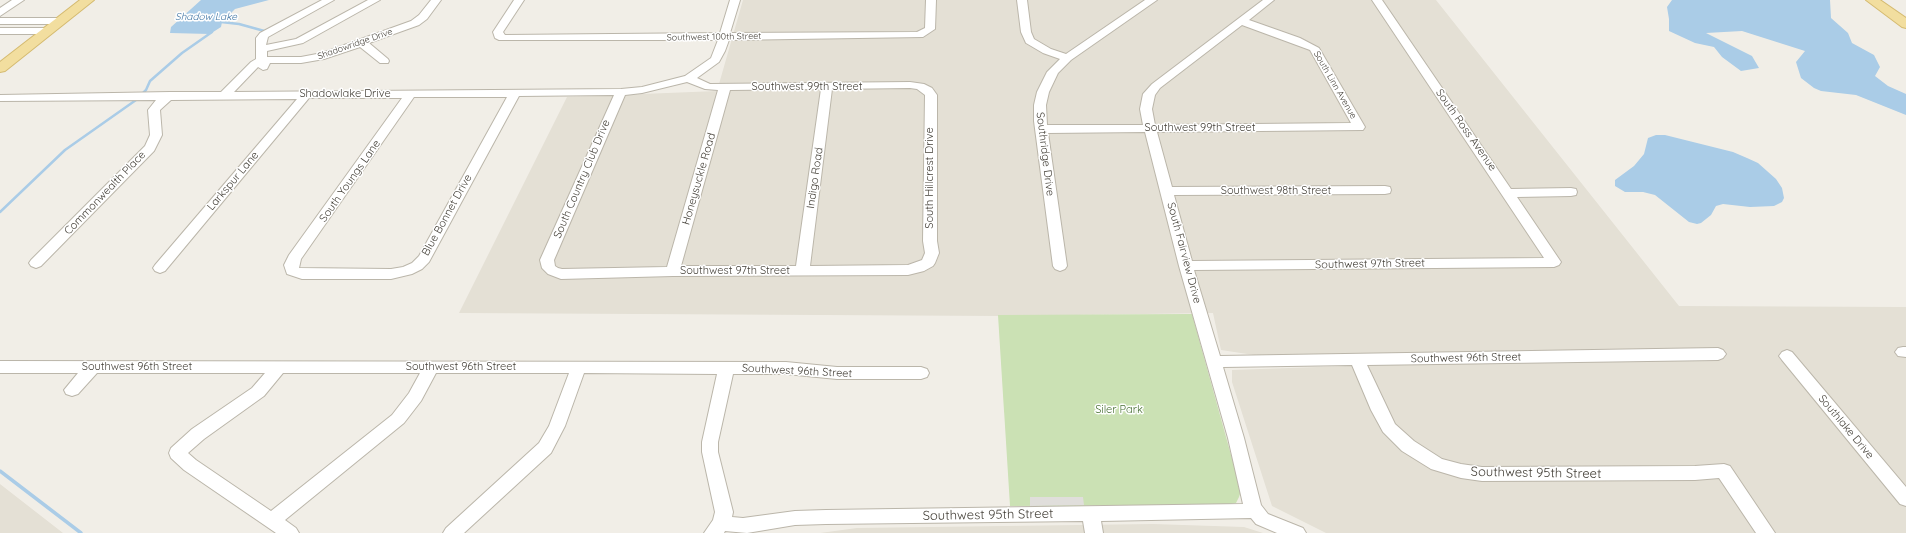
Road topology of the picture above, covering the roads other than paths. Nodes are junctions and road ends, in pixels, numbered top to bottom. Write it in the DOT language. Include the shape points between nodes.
graph roads {
  1 [pos="19,0"];
  2 [pos="88,0"];
  3 [pos="329,0"];
  4 [pos="375,0"];
  5 [pos="436,0"];
  6 [pos="519,0"];
  7 [pos="735,0"];
  8 [pos="931,0"];
  9 [pos="1022,0"];
  10 [pos="1152,0"];
  11 [pos="1268,0"];
  12 [pos="1376,0"];
  13 [pos="1872,0"];
  14 [pos="0,13"];
  15 [pos="0,21"];
  16 [pos="61,21"];
  17 [pos="1240,21"];
  18 [pos="1906,24"];
  19 [pos="0,31"];
  20 [pos="48,31"];
  21 [pos="724,37"];
  22 [pos="362,42"];
  23 [pos="261,49"];
  24 [pos="1067,58"];
  25 [pos="262,60"];
  26 [pos="384,61"];
  27 [pos="0,68"];
  28 [pos="689,78"];
  29 [pos="827,86"];
  30 [pos="725,87"];
  31 [pos="926,89"];
  32 [pos="620,92"];
  33 [pos="411,93"];
  34 [pos="515,93"];
  35 [pos="306,94"];
  36 [pos="170,95"];
  37 [pos="231,95"];
  38 [pos="0,98"];
  39 [pos="1359,127"];
  40 [pos="1150,128"];
  41 [pos="1041,129"];
  42 [pos="1385,190"];
  43 [pos="1168,191"];
  44 [pos="1509,192"];
  45 [pos="1571,192"];
  46 [pos="1554,262"];
  47 [pos="36,263"];
  48 [pos="923,266"];
  49 [pos="1060,266"];
  50 [pos="1186,266"];
  51 [pos="160,268"];
  52 [pos="549,268"];
  53 [pos="291,269"];
  54 [pos="802,270"];
  55 [pos="672,271"];
  56 [pos="1718,354"];
  57 [pos="1787,356"];
  58 [pos="1357,360"];
  59 [pos="1213,362"];
  60 [pos="0,367"];
  61 [pos="93,367"];
  62 [pos="279,367"];
  63 [pos="431,368"];
  64 [pos="579,368"];
  65 [pos="726,368"];
  66 [pos="921,373"];
  67 [pos="72,390"];
  68 [pos="1906,499"];
  69 [pos="1255,512"];
  70 [pos="1091,514"];
  71 [pos="271,521"];
  72 [pos="717,528"];
  73 [pos="290,533"];
  74 [pos="452,533"];
  75 [pos="1094,533"];
  76 [pos="1297,533"];
  77 [pos="1766,533"];
  1 -- 14 [label="street"];
  2 -- 16 [label="main road"];
  3 -- 23 [label="street" via="266,33 262,38"];
  4 -- 23 [label="street" via="299,41"];
  5 -- 22 [label="street, Shadowridge Drive" via="415,23"];
  6 -- 21 [label="street, Southwest 100th Street" via="498,32 501,38"];
  7 -- 21 [label="street, Shadowlake Drive"];
  8 -- 21 [label="street, Southwest 100th Street" via="930,29 919,34"];
  9 -- 24 [label="street" via="1026,32 1030,41"];
  10 -- 24 [label="street, Southridge Drive"];
  11 -- 17 [label="street, South Fairview Drive"];
  12 -- 44 [label="street, South Ross Avenue"];
  13 -- 18 [label="main road"];
  15 -- 16 [label="street"];
  16 -- 20 [label="main road"];
  17 -- 39 [label="street, South Linn Avenue" via="1314,48"];
  17 -- 40 [label="street, South Fairview Drive" via="1152,90 1146,108"];
  19 -- 20 [label="street"];
  20 -- 27 [label="main road"];
  21 -- 28 [label="street, Shadowlake Drive" via="715,60"];
  22 -- 25 [label="street, Shadowridge Drive" via="312,59"];
  22 -- 26 [label="street"];
  23 -- 25 [label="street"];
  24 -- 41 [label="street, Southridge Drive" via="1053,72 1042,92 1039,111"];
  25 -- 37 [label="street" via="265,64"];
  28 -- 30 [label="street, Southwest 99th Street" via="705,86"];
  28 -- 32 [label="street, Shadowlake Drive" via="653,88"];
  29 -- 30 [label="street, Southwest 99th Street"];
  29 -- 31 [label="street, Southwest 99th Street" via="910,85"];
  29 -- 54 [label="street, Indigo Road"];
  30 -- 55 [label="street, Honeysuckle Road"];
  31 -- 48 [label="street, South Hillcrest Drive" via="931,95 932,253 928,263"];
  32 -- 34 [label="street, Shadowlake Drive"];
  32 -- 52 [label="street, South Country Club Drive" via="547,260"];
  33 -- 34 [label="street, Shadowlake Drive"];
  33 -- 35 [label="street, Shadowlake Drive"];
  33 -- 53 [label="street, South Youngs Lane" via="294,258"];
  34 -- 53 [label="street, Blue Bonnet Drive" via="424,259 417,266 391,274 302,274"];
  35 -- 37 [label="street, Shadowlake Drive"];
  35 -- 51 [label="street, Larkspur Lane"];
  36 -- 37 [label="street, Shadowlake Drive"];
  36 -- 38 [label="street, Shadowlake Drive"];
  36 -- 47 [label="street, Commonwealth Place" via="168,102 155,115 156,135 150,148"];
  39 -- 40 [label="street, Southwest 99th Street"];
  40 -- 41 [label="street, Southwest 99th Street"];
  40 -- 43 [label="street, South Fairview Drive"];
  41 -- 49 [label="street, Southridge Drive"];
  42 -- 43 [label="street, Southwest 98th Street"];
  43 -- 50 [label="street, South Fairview Drive"];
  44 -- 45 [label="street"];
  44 -- 46 [label="street, South Ross Avenue"];
  46 -- 50 [label="street, Southwest 97th Street"];
  48 -- 54 [label="street, Southwest 97th Street" via="908,270"];
  50 -- 59 [label="street, South Fairview Drive"];
  52 -- 55 [label="street, Southwest 97th Street" via="561,274"];
  54 -- 55 [label="street, Southwest 97th Street"];
  56 -- 58 [label="street, Southwest 96th Street"];
  57 -- 68 [label="street, Southlake Drive"];
  58 -- 59 [label="street, Southwest 96th Street"];
  58 -- 77 [label="street, Southwest 95th Street" via="1389,428 1417,452 1448,468 1471,473 1495,474 1724,471"];
  59 -- 69 [label="street, South Fairview Drive"];
  60 -- 61 [label="street, Southwest 96th Street"];
  61 -- 62 [label="street, Southwest 96th Street"];
  61 -- 67 [label="street"];
  62 -- 63 [label="street, Southwest 96th Street"];
  62 -- 71 [label="street" via="253,396 198,434 177,453 190,465"];
  63 -- 64 [label="street, Southwest 96th Street"];
  63 -- 71 [label="street" via="415,397 398,418"];
  64 -- 65 [label="street, Southwest 96th Street"];
  64 -- 74 [label="street" via="546,448"];
  65 -- 66 [label="street, Southwest 96th Street" via="801,368 837,373"];
  65 -- 72 [label="street" via="709,447 724,512"];
  69 -- 70 [label="street, Southwest 95th Street"];
  69 -- 76 [label="street" via="1262,519"];
  70 -- 72 [label="street, Southwest 95th Street" via="811,517"];
  70 -- 75 [label="street"];
  71 -- 73 [label="street"];
}
